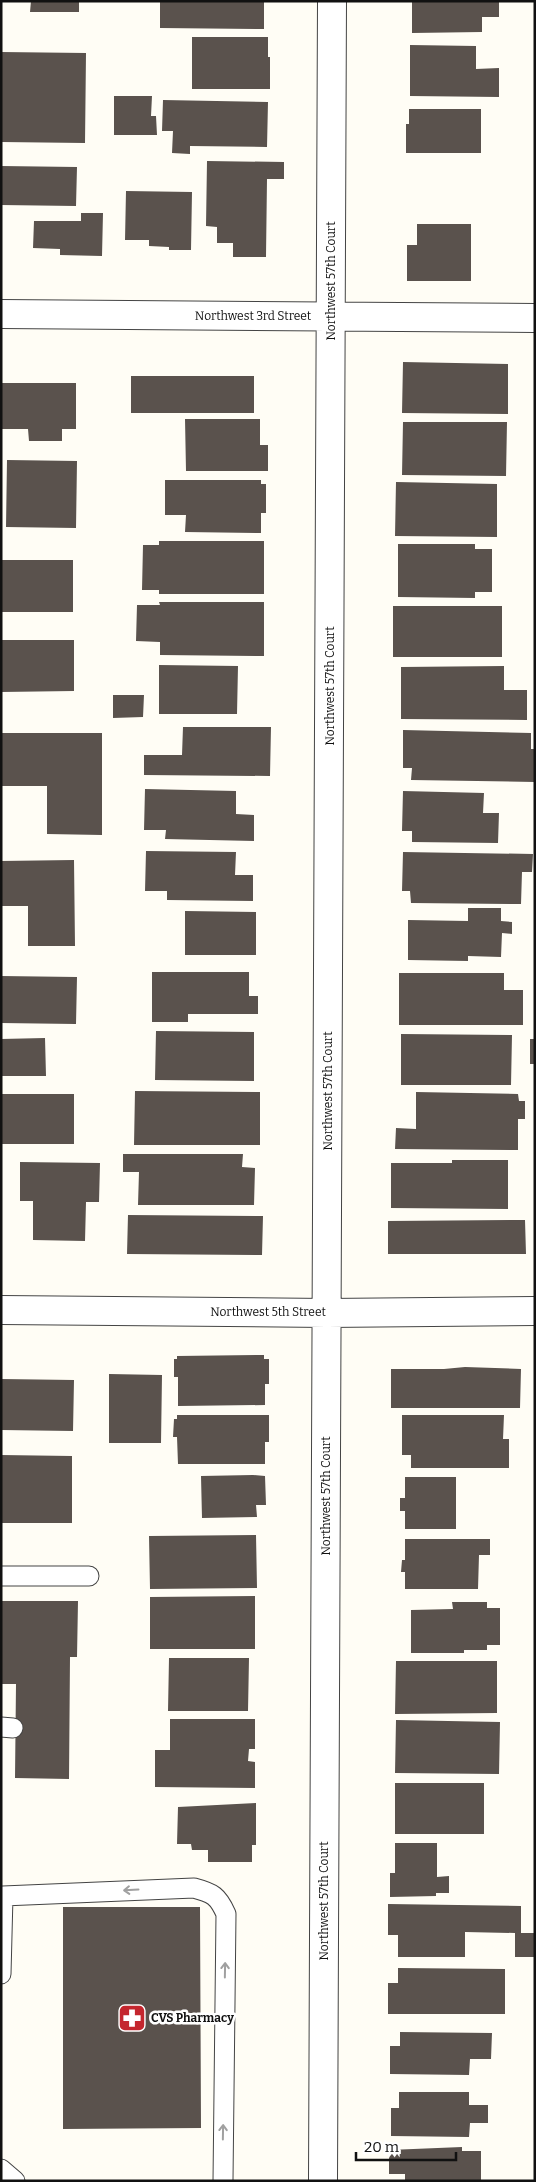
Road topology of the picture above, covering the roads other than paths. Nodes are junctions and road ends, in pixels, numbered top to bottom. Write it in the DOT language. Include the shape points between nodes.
graph roads {
  1 [pos="332,1"];
  2 [pos="1,314"];
  3 [pos="331,316"];
  4 [pos="535,318"];
  5 [pos="1,1310"];
  6 [pos="535,1311"];
  7 [pos="327,1313"];
  8 [pos="1,1576"];
  9 [pos="89,1576"];
  10 [pos="2,1896"];
  11 [pos="1,1974"];
  12 [pos="1,2169"];
  13 [pos="15,2181"];
  14 [pos="223,2181"];
  15 [pos="323,2181"];
  1 -- 3 [label="street, Northwest 57th Court"];
  2 -- 3 [label="street, Northwest 3rd Street"];
  3 -- 4 [label="street, Northwest 3rd Street"];
  3 -- 7 [label="street, Northwest 57th Court"];
  5 -- 7 [label="street, Northwest 5th Street"];
  6 -- 7 [label="street, Northwest 5th Street"];
  7 -- 15 [label="street, Northwest 57th Court"];
  8 -- 9 [label="lane"];
  10 -- 11 [label="lane"];
  14 -- 10 [label="lane, one-way" via="226,1914 219,1900 194,1888"];
  12 -- 13 [label="lane"];
}
